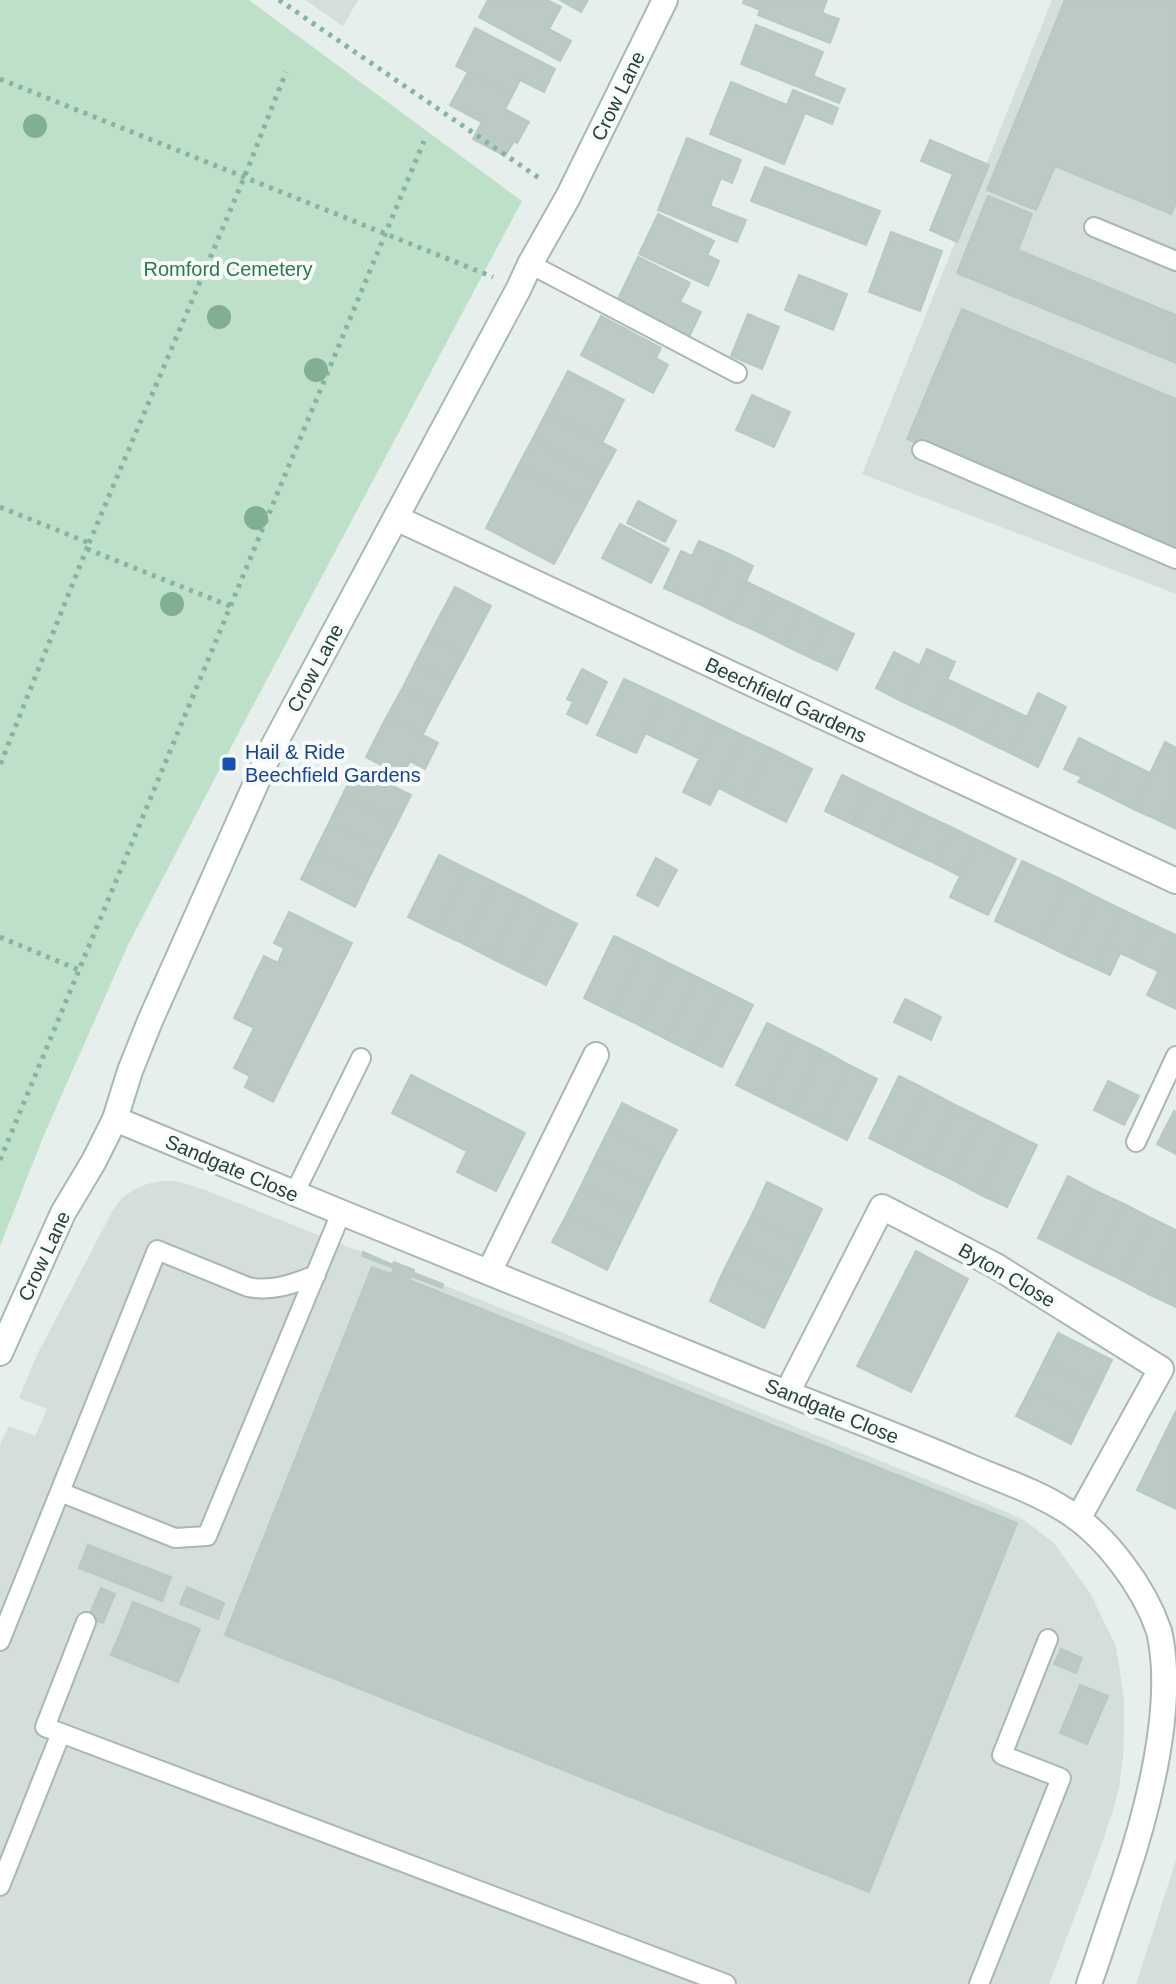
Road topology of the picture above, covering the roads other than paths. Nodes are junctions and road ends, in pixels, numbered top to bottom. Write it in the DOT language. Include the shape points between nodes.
graph roads {
  1 [pos="665,0"];
  2 [pos="1094,227"];
  3 [pos="1176,261"];
  4 [pos="530,264"];
  5 [pos="737,373"];
  6 [pos="922,450"];
  7 [pos="396,518"];
  8 [pos="1176,559"];
  9 [pos="1176,881"];
  10 [pos="596,1055"];
  11 [pos="1176,1056"];
  12 [pos="361,1058"];
  13 [pos="115,1119"];
  14 [pos="1136,1142"];
  15 [pos="294,1194"];
  16 [pos="341,1213"];
  17 [pos="489,1272"];
  18 [pos="316,1275"];
  19 [pos="0,1353"];
  20 [pos="787,1393"];
  21 [pos="60,1492"];
  22 [pos="1078,1519"];
  23 [pos="86,1622"];
  24 [pos="1048,1639"];
  25 [pos="0,1641"];
  26 [pos="61,1733"];
  27 [pos="0,1886"];
  28 [pos="726,1984"];
  29 [pos="979,1984"];
  30 [pos="1089,1984"];
  1 -- 4 [label="street, Crow Lane"];
  2 -- 3 [label="lane"];
  4 -- 5 [label="lane"];
  4 -- 7 [label="street, Crow Lane"];
  6 -- 8 [label="lane"];
  7 -- 9 [label="street, Beechfield Gardens"];
  7 -- 13 [label="street, Crow Lane" via="270,752 150,1021"];
  10 -- 17 [label="street"];
  11 -- 14 [label="lane"];
  12 -- 15 [label="lane"];
  13 -- 15 [label="street, Sandgate Close"];
  13 -- 19 [label="street, Crow Lane" via="63,1213"];
  15 -- 16 [label="street, Sandgate Close"];
  16 -- 17 [label="street, Sandgate Close"];
  16 -- 18 [label="lane"];
  17 -- 20 [label="street, Sandgate Close"];
  18 -- 21 [label="lane" via="260,1289 157,1250"];
  18 -- 21 [label="lane" via="207,1536 175,1538"];
  20 -- 22 [label="street, Sandgate Close" via="932,1450"];
  20 -- 22 [label="street, Byton Close" via="882,1207 996,1266 1161,1369"];
  21 -- 25 [label="lane"];
  22 -- 30 [label="street, Sandgate Close" via="1109,1548 1151,1610 1167,1662 1168,1702 1145,1820"];
  23 -- 26 [label="lane" via="45,1727"];
  24 -- 29 [label="lane" via="1002,1755 1061,1778"];
  26 -- 27 [label="lane"];
  26 -- 28 [label="lane"];
}
